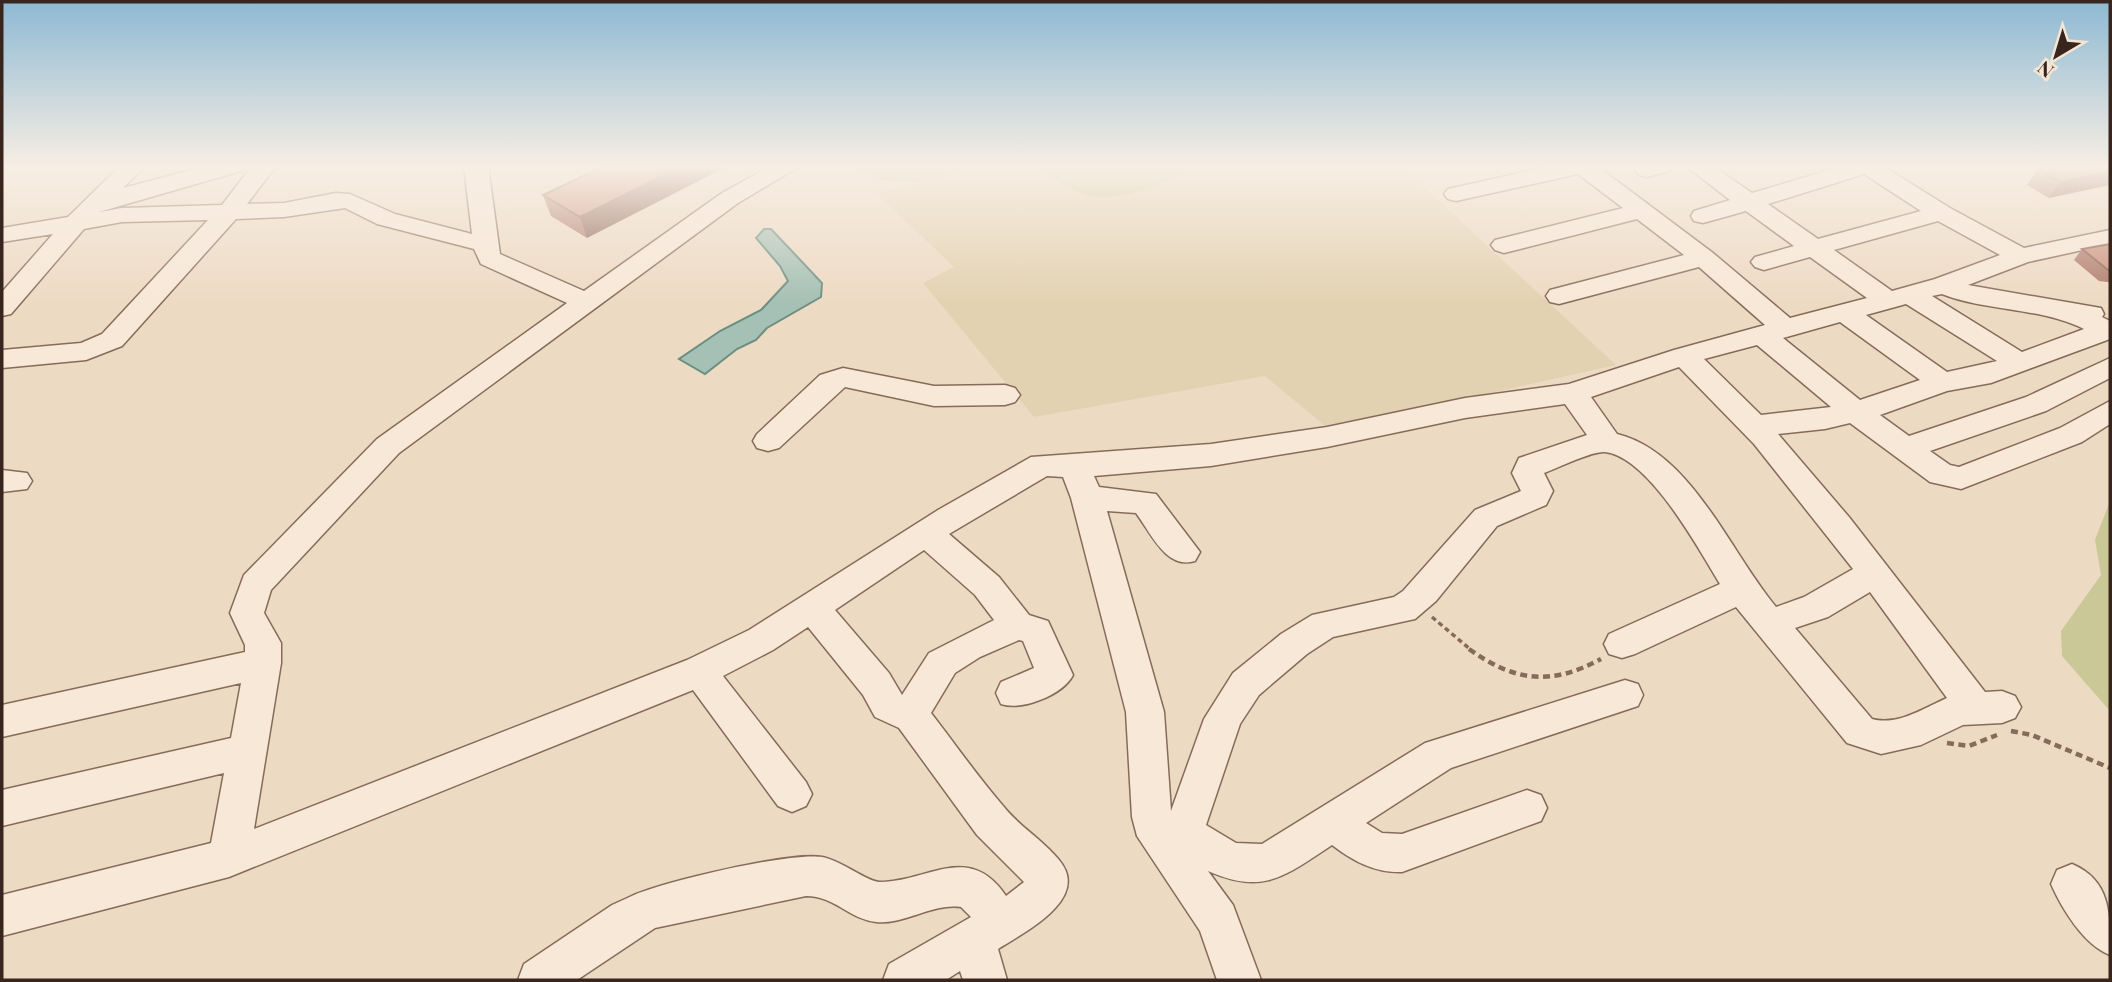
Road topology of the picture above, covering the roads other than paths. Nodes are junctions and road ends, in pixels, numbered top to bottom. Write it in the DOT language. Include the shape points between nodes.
graph roads {
  1 [pos="86,212"];
  2 [pos="240,212"];
  3 [pos="372,212"];
  4 [pos="482,212"];
  5 [pos="711,212"];
  6 [pos="1639,212"];
  7 [pos="1643,212"];
  8 [pos="1717,212"];
  9 [pos="1764,212"];
  10 [pos="228,213"];
  11 [pos="1941,213"];
  12 [pos="1703,216"];
  13 [pos="4,231"];
  14 [pos="2110,237"];
  15 [pos="1504,244"];
  16 [pos="486,245"];
  17 [pos="1815,248"];
  18 [pos="2021,256"];
  19 [pos="1704,258"];
  20 [pos="1764,262"];
  21 [pos="1944,285"];
  22 [pos="1559,296"];
  23 [pos="1900,298"];
  24 [pos="587,302"];
  25 [pos="2,308"];
  26 [pos="2071,312"];
  27 [pos="1844,313"];
  28 [pos="2110,315"];
  29 [pos="1775,333"];
  30 [pos="2078,341"];
  31 [pos="1684,356"];
  32 [pos="2,359"];
  33 [pos="2110,359"];
  34 [pos="2020,363"];
  35 [pos="2110,367"];
  36 [pos="1942,382"];
  37 [pos="1572,393"];
  38 [pos="1005,395"];
  39 [pos="1853,410"];
  40 [pos="2110,411"];
  41 [pos="1755,426"];
  42 [pos="768,441"];
  43 [pos="1601,441"];
  44 [pos="1905,448"];
  45 [pos="1081,482"];
  46 [pos="926,533"];
  47 [pos="1183,552"];
  48 [pos="1873,575"];
  49 [pos="1741,589"];
  50 [pos="812,607"];
  51 [pos="1769,623"];
  52 [pos="1017,625"];
  53 [pos="1622,644"];
  54 [pos="263,663"];
  55 [pos="700,671"];
  56 [pos="1014,693"];
  57 [pos="1625,695"];
  58 [pos="909,713"];
  59 [pos="2,721"];
  60 [pos="246,751"];
  61 [pos="792,794"];
  62 [pos="2,808"];
  63 [pos="1527,808"];
  64 [pos="1335,822"];
  65 [pos="1178,845"];
  66 [pos="229,858"];
  67 [pos="2072,884"];
  68 [pos="2,915"];
  69 [pos="986,931"];
  70 [pos="2110,934"];
  71 [pos="540,980"];
  72 [pos="905,980"];
  73 [pos="985,980"];
  74 [pos="1239,980"];
  1 -- 10 [label="street"];
  1 -- 13 [label="street"];
  1 -- 25 [label="street"];
  2 -- 10 [label="street"];
  3 -- 16 [label="street"];
  4 -- 16 [label="street"];
  5 -- 24 [label="street"];
  6 -- 15 [label="street"];
  7 -- 19 [label="street"];
  8 -- 12 [label="street"];
  9 -- 17 [label="street"];
  10 -- 32 [label="street" via="112,340 86,351"];
  11 -- 17 [label="street"];
  11 -- 18 [label="street"];
  14 -- 18 [label="street"];
  16 -- 24 [label="street" via="496,263"];
  17 -- 20 [label="street"];
  17 -- 23 [label="street"];
  18 -- 21 [label="street"];
  19 -- 22 [label="street"];
  19 -- 29 [label="street"];
  21 -- 23 [label="street"];
  21 -- 26 [label="street" via="1972,296"];
  23 -- 27 [label="street"];
  23 -- 34 [label="street"];
  24 -- 54 [label="street" via="388,446 256,584 247,613 263,643"];
  26 -- 28 [label="street"];
  26 -- 30 [label="street" via="2107,330"];
  27 -- 29 [label="street"];
  27 -- 36 [label="street"];
  29 -- 31 [label="street"];
  29 -- 39 [label="street"];
  30 -- 33 [label="street"];
  30 -- 34 [label="street"];
  31 -- 37 [label="street"];
  31 -- 41 [label="street"];
  34 -- 36 [label="street"];
  35 -- 44 [label="street" via="2036,404"];
  36 -- 39 [label="street" via="1892,402"];
  37 -- 43 [label="street" via="1602,433"];
  37 -- 45 [label="street" via="1465,408"];
  38 -- 42 [label="street" via="934,396 843,377 830,382"];
  39 -- 41 [label="street" via="1825,419"];
  39 -- 44 [label="street"];
  40 -- 44 [label="street" via="2071,435 1961,478 1941,474"];
  41 -- 48 [label="street"];
  43 -- 49 [label="street" via="1630,448 1677,489"];
  43 -- 65 [label="street" via="1530,466 1535,497 1486,518 1415,601 1403,609 1324,625 1246,684 1223,719"];
  45 -- 46 [label="street" via="1042,465"];
  45 -- 47 [label="street" via="1145,502"];
  45 -- 65 [label="street" via="1138,679 1157,836"];
  46 -- 50 [label="street"];
  46 -- 52 [label="street" via="987,586"];
  48 -- 51 [label="street" via="1816,607"];
  48 -- 51 [label="street" via="1989,708 1958,710 1920,729 1881,738 1860,732"];
  49 -- 51 [label="street"];
  49 -- 53 [label="street"];
  50 -- 55 [label="street"];
  50 -- 58 [label="street" via="876,684 888,706"];
  52 -- 56 [label="street" via="1035,631 1055,675"];
  52 -- 58 [label="street" via="944,662"];
  54 -- 59 [label="street"];
  54 -- 60 [label="street"];
  55 -- 61 [label="street"];
  55 -- 66 [label="street"];
  57 -- 64 [label="street" via="1447,751"];
  58 -- 69 [label="street" via="991,822 1046,875 1044,891 1034,902"];
  60 -- 62 [label="street"];
  60 -- 66 [label="street"];
  63 -- 64 [label="street" via="1402,853 1384,855"];
  64 -- 65 [label="street" via="1270,862 1253,867"];
  65 -- 74 [label="street" via="1218,920"];
  66 -- 68 [label="street"];
  67 -- 70 [label="street"];
  69 -- 71 [label="street" via="980,895 962,887 946,886 876,902 835,880 797,876 649,909"];
  69 -- 72 [label="street"];
  69 -- 73 [label="street"];
}
